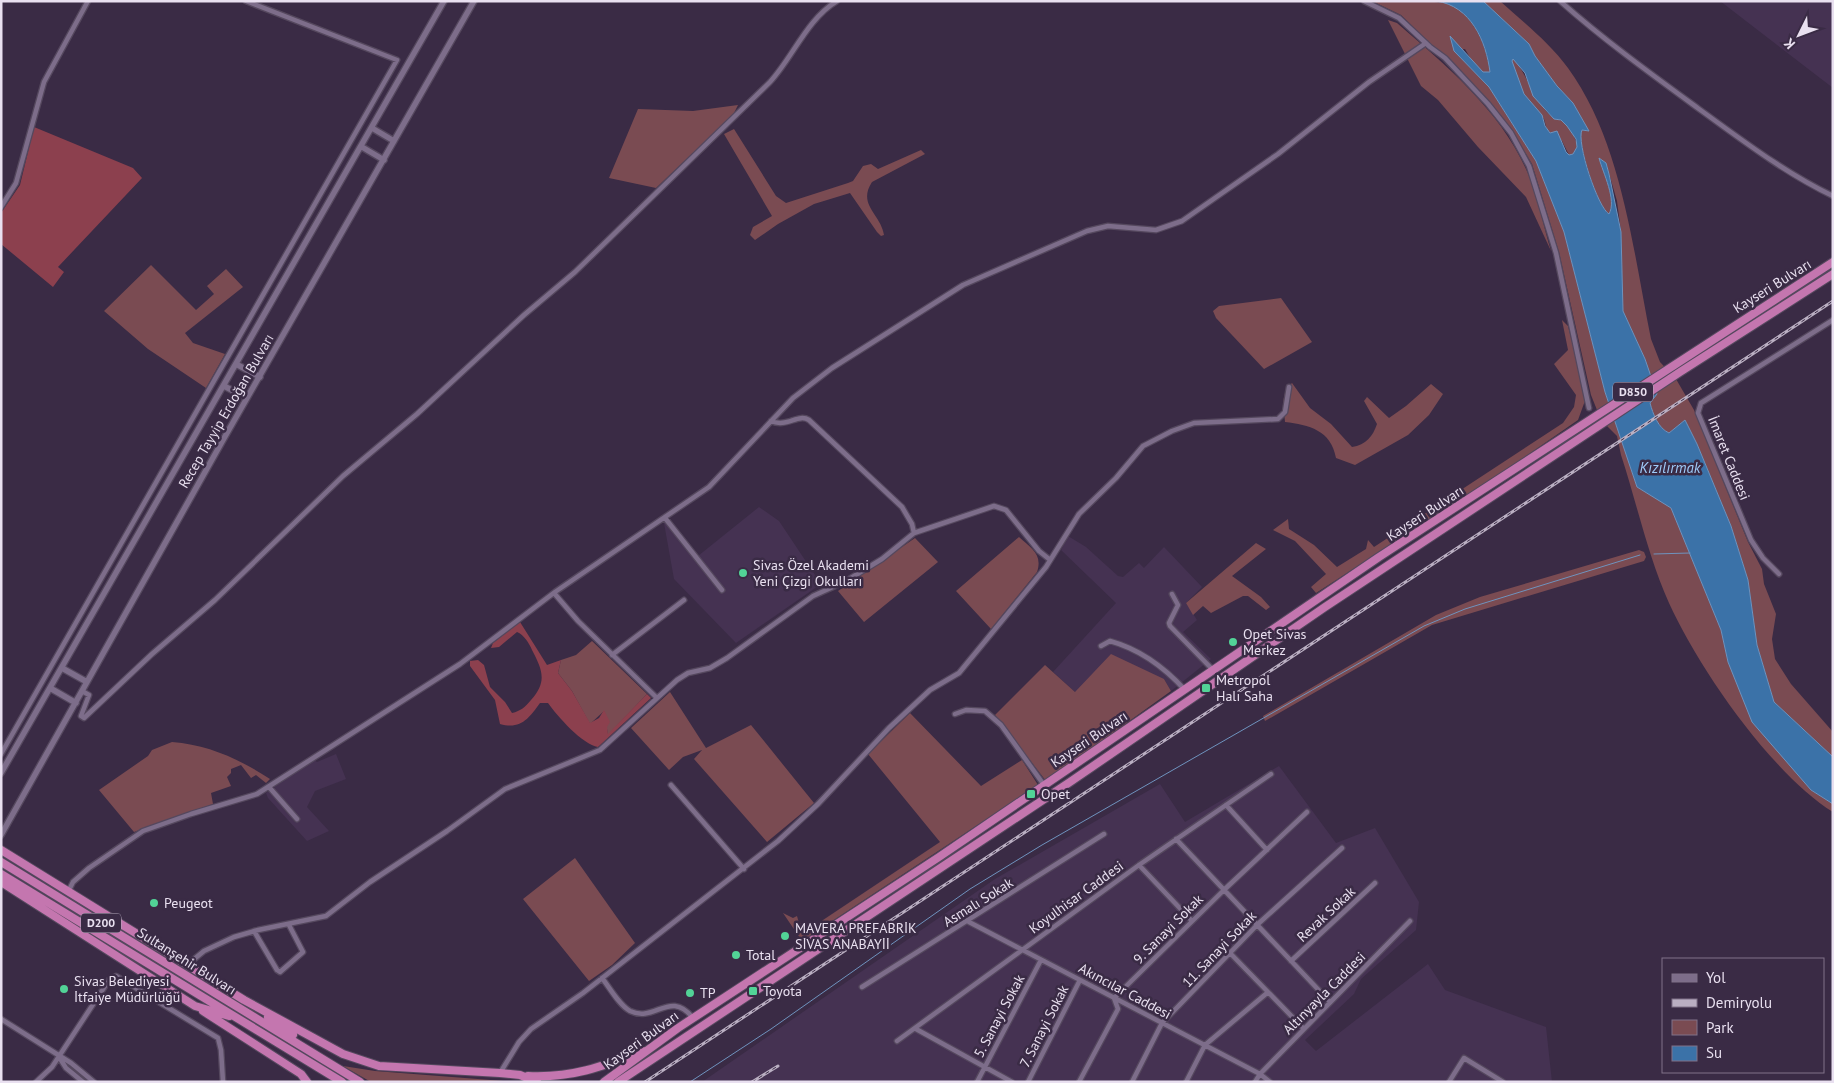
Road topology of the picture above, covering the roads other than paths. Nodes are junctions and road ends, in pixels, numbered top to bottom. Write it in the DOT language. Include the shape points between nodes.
graph roads {
  1 [pos="88,1"];
  2 [pos="246,1"];
  3 [pos="444,1"];
  4 [pos="474,1"];
  5 [pos="837,1"];
  6 [pos="1364,1"];
  7 [pos="1560,1"];
  8 [pos="1426,44"];
  9 [pos="372,128"];
  10 [pos="357,129"];
  11 [pos="368,136"];
  12 [pos="394,141"];
  13 [pos="362,147"];
  14 [pos="384,160"];
  15 [pos="1833,196"];
  16 [pos="1,207"];
  17 [pos="1833,262"];
  18 [pos="1833,274"];
  19 [pos="1833,320"];
  20 [pos="236,364"];
  21 [pos="221,369"];
  22 [pos="230,375"];
  23 [pos="260,377"];
  24 [pos="224,386"];
  25 [pos="1289,387"];
  26 [pos="247,398"];
  27 [pos="1589,408"];
  28 [pos="771,421"];
  29 [pos="665,518"];
  30 [pos="914,533"];
  31 [pos="1049,559"];
  32 [pos="1780,574"];
  33 [pos="722,590"];
  34 [pos="554,593"];
  35 [pos="1172,594"];
  36 [pos="684,600"];
  37 [pos="1100,646"];
  38 [pos="612,655"];
  39 [pos="62,668"];
  40 [pos="1213,670"];
  41 [pos="49,672"];
  42 [pos="56,677"];
  43 [pos="87,682"];
  44 [pos="50,688"];
  45 [pos="82,690"];
  46 [pos="1185,690"];
  47 [pos="657,698"];
  48 [pos="76,703"];
  49 [pos="955,714"];
  50 [pos="1,754"];
  51 [pos="1,773"];
  52 [pos="1271,774"];
  53 [pos="671,785"];
  54 [pos="1044,785"];
  55 [pos="269,788"];
  56 [pos="1226,805"];
  57 [pos="1308,812"];
  58 [pos="297,818"];
  59 [pos="1104,834"];
  60 [pos="1,835"];
  61 [pos="1176,839"];
  62 [pos="1342,848"];
  63 [pos="1,850"];
  64 [pos="1267,850"];
  65 [pos="1,862"];
  66 [pos="1139,865"];
  67 [pos="744,869"];
  68 [pos="1,874"];
  69 [pos="1,882"];
  70 [pos="1375,883"];
  71 [pos="1225,889"];
  72 [pos="68,892"];
  73 [pos="1192,921"];
  74 [pos="1410,921"];
  75 [pos="969,922"];
  76 [pos="289,924"];
  77 [pos="1258,924"];
  78 [pos="254,931"];
  79 [pos="1022,950"];
  80 [pos="1230,953"];
  81 [pos="1041,960"];
  82 [pos="1291,960"];
  83 [pos="187,965"];
  84 [pos="602,978"];
  85 [pos="1080,980"];
  86 [pos="862,987"];
  87 [pos="1267,993"];
  88 [pos="1114,998"];
  89 [pos="244,1000"];
  90 [pos="1330,1002"];
  91 [pos="196,1006"];
  92 [pos="693,1018"];
  93 [pos="1,1019"];
  94 [pos="239,1019"];
  95 [pos="1162,1023"];
  96 [pos="916,1029"];
  97 [pos="1304,1029"];
  98 [pos="897,1041"];
  99 [pos="1204,1045"];
  100 [pos="653,1046"];
  101 [pos="58,1056"];
  102 [pos="984,1067"];
  103 [pos="500,1073"];
  104 [pos="1260,1074"];
  105 [pos="351,1076"];
  106 [pos="520,1076"];
  107 [pos="1502,1081"];
  108 [pos="36,1082"];
  109 [pos="83,1082"];
  110 [pos="94,1082"];
  111 [pos="223,1082"];
  112 [pos="307,1082"];
  113 [pos="342,1082"];
  114 [pos="360,1082"];
  115 [pos="536,1082"];
  116 [pos="604,1082"];
  117 [pos="618,1082"];
  118 [pos="977,1082"];
  119 [pos="1012,1082"];
  120 [pos="1028,1082"];
  121 [pos="1079,1082"];
  122 [pos="1132,1082"];
  123 [pos="1186,1082"];
  124 [pos="1255,1082"];
  125 [pos="1271,1082"];
  126 [pos="1449,1082"];
  1 -- 16 [label="street" via="44,82 16,183"];
  2 -- 10 [label="street" via="397,60"];
  3 -- 9 [label="street, Recep Tayyip Erdoğan Bulvarı"];
  4 -- 12 [label="street, Recep Tayyip Erdoğan Bulvarı"];
  5 -- 45 [label="street" via="814,21 770,82 575,272 343,476 215,600 84,718 81,716 89,695"];
  6 -- 8 [label="street" via="1399,18"];
  7 -- 15 [label="street" via="1599,36 1729,130 1789,172"];
  8 -- 27 [label="street" via="1445,58 1488,104 1511,133 1529,166 1556,253"];
  8 -- 28 [label="street" via="1369,82 1278,154 1182,221 1156,230 1108,226 1087,231 963,285 819,377 801,390"];
  9 -- 11 [label="street, Recep Tayyip Erdoğan Bulvarı"];
  9 -- 12 [label="street"];
  10 -- 11 [label="street"];
  10 -- 21 [label="street"];
  11 -- 13 [label="street, Recep Tayyip Erdoğan Bulvarı"];
  12 -- 14 [label="street, Recep Tayyip Erdoğan Bulvarı"];
  13 -- 14 [label="street"];
  13 -- 20 [label="street, Recep Tayyip Erdoğan Bulvarı"];
  14 -- 23 [label="street, Recep Tayyip Erdoğan Bulvarı"];
  17 -- 40 [label="highway, Kayseri Bulvarı / D850" via="1379,557"];
  18 -- 117 [label="highway, Kayseri Bulvarı / D850" via="1325,607 1047,798"];
  19 -- 32 [label="street, İmaret Caddesi" via="1701,403 1698,412 1751,540 1762,558"];
  20 -- 22 [label="street, Recep Tayyip Erdoğan Bulvarı"];
  20 -- 23 [label="street"];
  21 -- 22 [label="street"];
  21 -- 41 [label="street"];
  22 -- 24 [label="street, Recep Tayyip Erdoğan Bulvarı"];
  23 -- 26 [label="street, Recep Tayyip Erdoğan Bulvarı"];
  24 -- 26 [label="street"];
  24 -- 39 [label="street, Recep Tayyip Erdoğan Bulvarı"];
  25 -- 31 [label="street" via="1285,412 1278,419 1194,423 1149,441 1079,514"];
  26 -- 43 [label="street, Recep Tayyip Erdoğan Bulvarı"];
  28 -- 29 [label="street" via="709,487"];
  28 -- 30 [label="street" via="785,424 799,418 809,420 902,507"];
  29 -- 33 [label="street"];
  29 -- 34 [label="street"];
  30 -- 31 [label="street" via="977,511 1000,507"];
  30 -- 47 [label="street" via="875,563 813,596 727,658 710,668 688,673"];
  31 -- 67 [label="street" via="959,673 930,690 818,804"];
  34 -- 38 [label="street"];
  34 -- 55 [label="street" via="438,679 317,753"];
  35 -- 40 [label="street" via="1178,605 1170,626"];
  36 -- 38 [label="street"];
  37 -- 46 [label="street" via="1110,642 1126,647 1163,668"];
  38 -- 47 [label="street"];
  39 -- 42 [label="street, Recep Tayyip Erdoğan Bulvarı"];
  39 -- 43 [label="street"];
  40 -- 46 [label="highway, Kayseri Bulvarı"];
  41 -- 42 [label="street"];
  41 -- 50 [label="street"];
  42 -- 44 [label="street, Recep Tayyip Erdoğan Bulvarı"];
  43 -- 45 [label="street, Recep Tayyip Erdoğan Bulvarı"];
  44 -- 48 [label="street"];
  44 -- 51 [label="street, Recep Tayyip Erdoğan Bulvarı"];
  45 -- 48 [label="street, Recep Tayyip Erdoğan Bulvarı"];
  46 -- 54 [label="highway, Kayseri Bulvarı"];
  47 -- 76 [label="street" via="600,750 505,789 370,882 337,910 314,920"];
  48 -- 60 [label="street, Recep Tayyip Erdoğan Bulvarı"];
  49 -- 54 [label="street" via="966,710 985,711 1007,733"];
  52 -- 56 [label="street, Koyulhisar Caddesi"];
  53 -- 67 [label="street"];
  54 -- 92 [label="highway, Kayseri Bulvarı"];
  55 -- 58 [label="street"];
  55 -- 72 [label="street" via="143,831 88,868 73,882"];
  56 -- 61 [label="street, Koyulhisar Caddesi"];
  56 -- 64 [label="street"];
  57 -- 64 [label="street, 9. Sanayi Sokak"];
  59 -- 75 [label="street, Asmalı Sokak"];
  61 -- 66 [label="street, Koyulhisar Caddesi"];
  61 -- 71 [label="street"];
  62 -- 77 [label="street, 11. Sanayi Sokak"];
  63 -- 72 [label="highway"];
  64 -- 71 [label="street, 9. Sanayi Sokak"];
  65 -- 105 [label="highway, Sultanşehir Bulvarı / D200"];
  66 -- 73 [label="street"];
  66 -- 79 [label="street, Koyulhisar Caddesi"];
  67 -- 84 [label="street"];
  68 -- 94 [label="highway, Sultanşehir Bulvarı / D200"];
  69 -- 91 [label="highway"];
  70 -- 82 [label="street, Revak Sokak"];
  71 -- 73 [label="street, 9. Sanayi Sokak"];
  71 -- 77 [label="street"];
  72 -- 83 [label="highway"];
  73 -- 88 [label="street, 9. Sanayi Sokak"];
  74 -- 90 [label="street, Altınyayla Caddesi"];
  75 -- 79 [label="street, Akıncılar Caddesi"];
  75 -- 86 [label="street, Asmalı Sokak"];
  76 -- 78 [label="street"];
  76 -- 78 [label="street" via="304,952 280,972"];
  77 -- 80 [label="street, 11. Sanayi Sokak"];
  77 -- 82 [label="street"];
  78 -- 83 [label="street" via="204,951"];
  79 -- 81 [label="street, Akıncılar Caddesi"];
  79 -- 96 [label="street, Koyulhisar Caddesi"];
  80 -- 87 [label="street"];
  80 -- 95 [label="street, 11. Sanayi Sokak"];
  81 -- 85 [label="street, Akıncılar Caddesi"];
  81 -- 102 [label="street, 5. Sanayi Sokak"];
  82 -- 90 [label="street"];
  83 -- 89 [label="highway"];
  84 -- 92 [label="street" via="630,1011 639,1013 672,1005 679,1006"];
  84 -- 103 [label="street" via="531,1029"];
  85 -- 88 [label="street, Akıncılar Caddesi"];
  85 -- 120 [label="street, 7. Sanayi Sokak"];
  87 -- 97 [label="street"];
  87 -- 99 [label="street"];
  88 -- 95 [label="street, Akıncılar Caddesi"];
  88 -- 121 [label="street" via="1118,1009"];
  89 -- 103 [label="highway" via="343,1054 368,1063 406,1069"];
  89 -- 105 [label="highway"];
  90 -- 97 [label="street, Altınyayla Caddesi"];
  91 -- 94 [label="highway"];
  91 -- 112 [label="highway" via="301,1074"];
  92 -- 100 [label="highway, Kayseri Bulvarı"];
  93 -- 101 [label="street"];
  94 -- 113 [label="highway, Sultanşehir Bulvarı / D200"];
  95 -- 99 [label="street, Akıncılar Caddesi"];
  95 -- 122 [label="street, 11. Sanayi Sokak"];
  96 -- 98 [label="street, Koyulhisar Caddesi"];
  96 -- 102 [label="street"];
  97 -- 104 [label="street, Altınyayla Caddesi"];
  99 -- 104 [label="street, Akıncılar Caddesi"];
  99 -- 123 [label="street"];
  100 -- 106 [label="highway" via="607,1065 574,1074"];
  100 -- 116 [label="highway, Kayseri Bulvarı"];
  101 -- 108 [label="street" via="52,1067"];
  101 -- 109 [label="street" via="66,1068"];
  101 -- 110 [label="street"];
  101 -- 111 [label="street" via="108,980 116,976 218,1038 222,1050"];
  102 -- 118 [label="street, 5. Sanayi Sokak"];
  102 -- 119 [label="street"];
  103 -- 106 [label="highway"];
  104 -- 124 [label="street, Altınyayla Caddesi"];
  104 -- 125 [label="street, Akıncılar Caddesi"];
  105 -- 114 [label="highway, Sultanşehir Bulvarı / D200"];
  106 -- 115 [label="highway"];
  107 -- 126 [label="street" via="1464,1058"];
}
